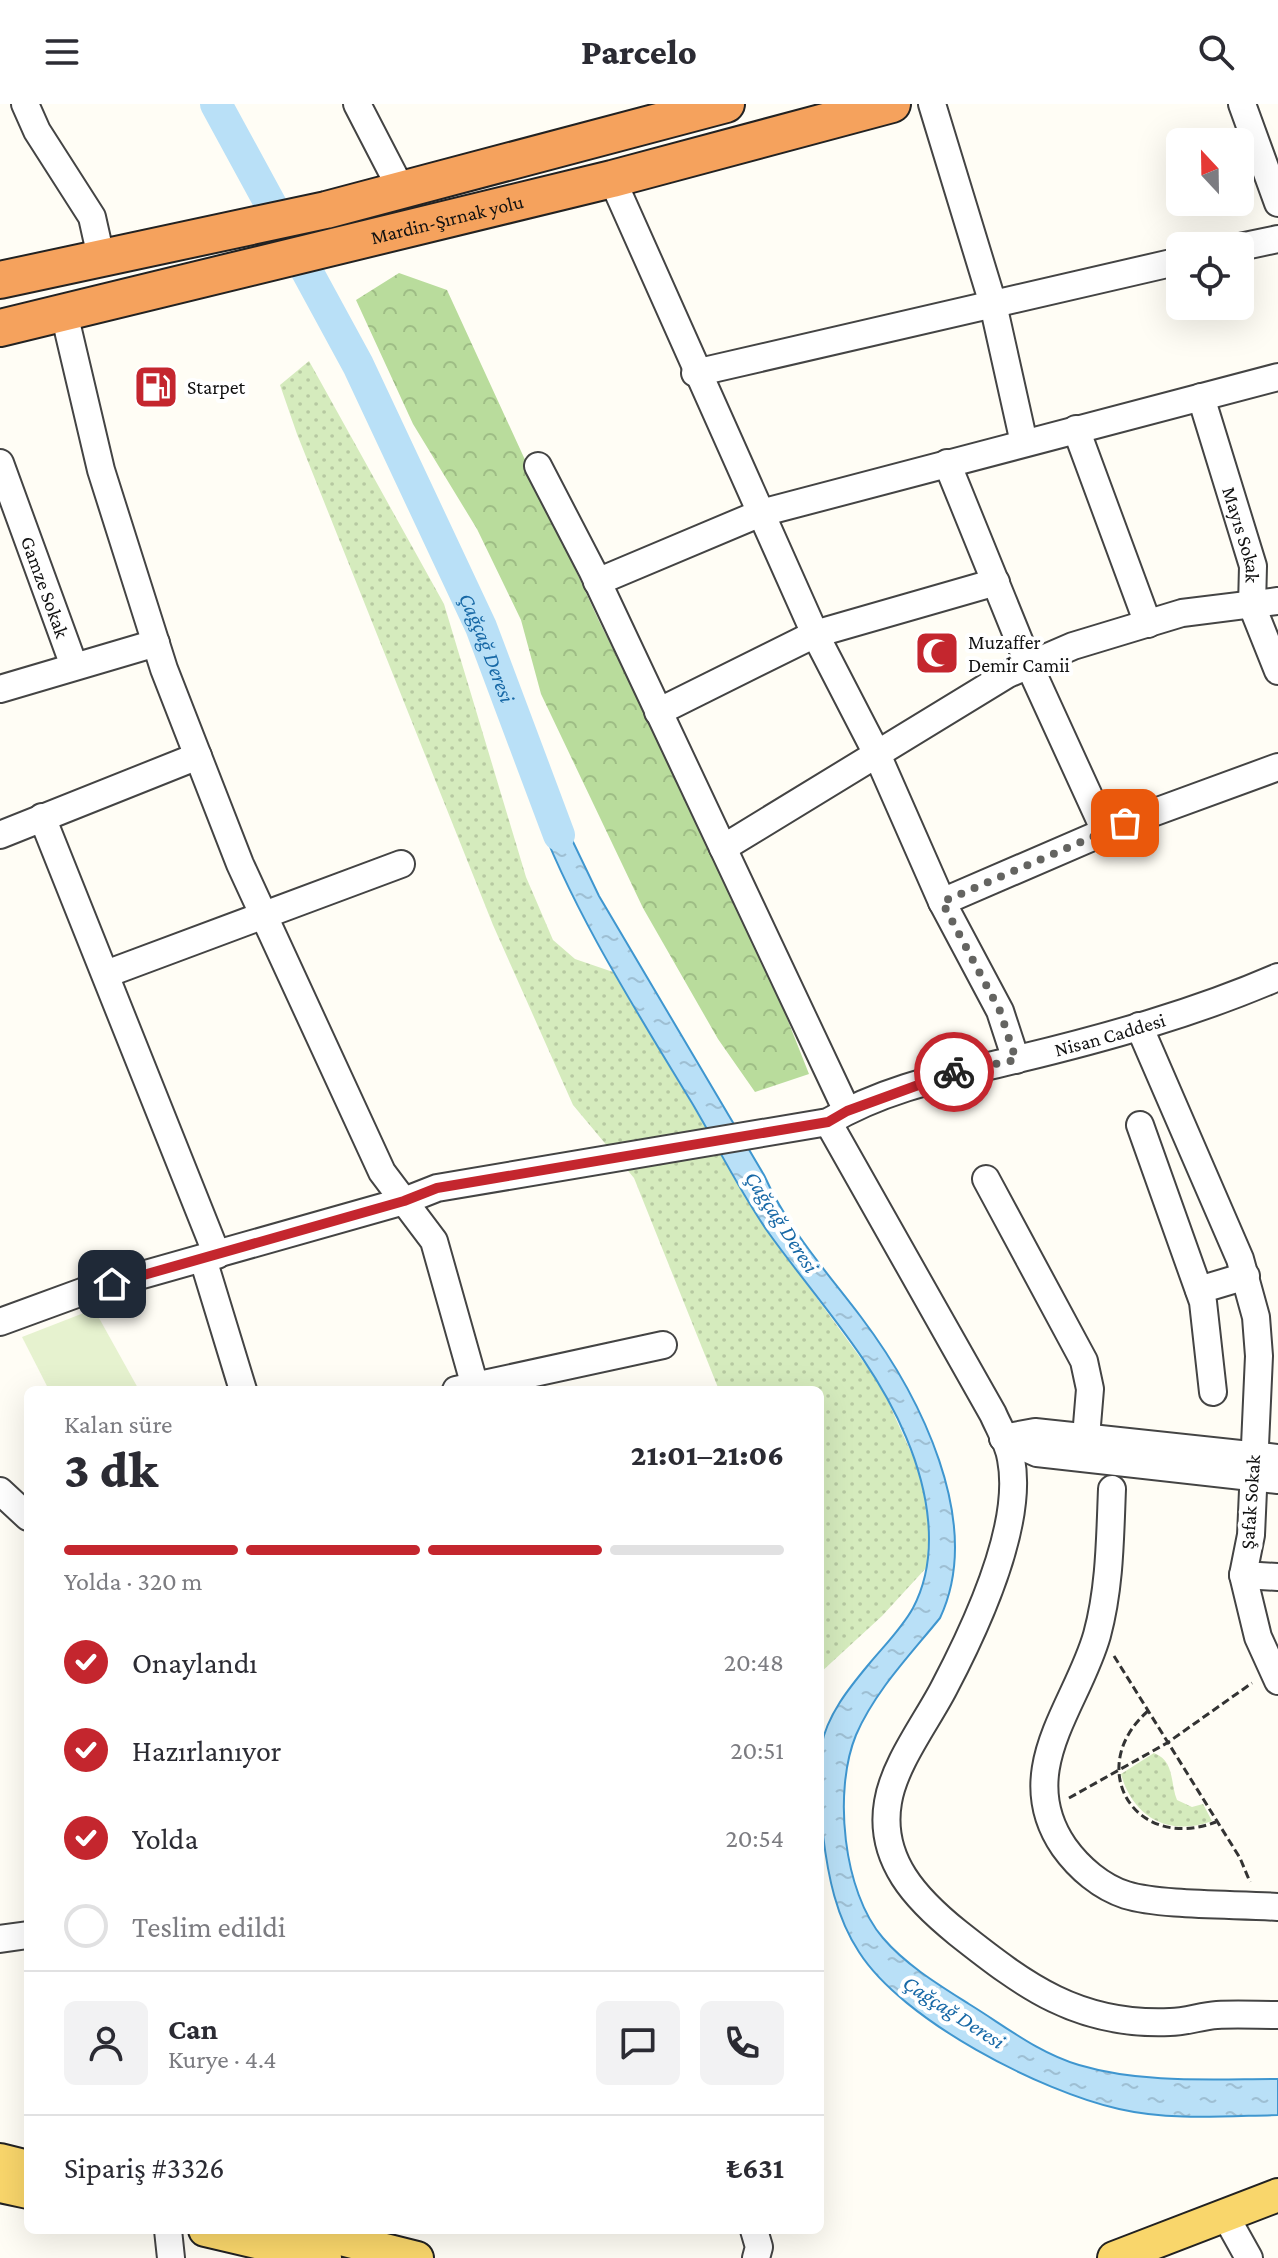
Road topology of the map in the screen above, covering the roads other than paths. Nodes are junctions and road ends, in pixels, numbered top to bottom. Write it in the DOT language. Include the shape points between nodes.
graph roads {
  1 [pos="25,104"];
  2 [pos="357,104"];
  3 [pos="726,104"];
  4 [pos="892,104"];
  5 [pos="932,104"];
  6 [pos="1242,104"];
  7 [pos="612,179"];
  8 [pos="402,191"];
  9 [pos="1278,203"];
  10 [pos="1278,239"];
  11 [pos="1254,244"];
  12 [pos="101,257"];
  13 [pos="1166,264"];
  14 [pos="0,280"];
  15 [pos="993,304"];
  16 [pos="64,313"];
  17 [pos="0,328"];
  18 [pos="695,373"];
  19 [pos="1278,377"];
  20 [pos="1201,397"];
  21 [pos="1076,429"];
  22 [pos="1024,443"];
  23 [pos="0,463"];
  24 [pos="947,463"];
  25 [pos="538,466"];
  26 [pos="761,513"];
  27 [pos="597,582"];
  28 [pos="996,582"];
  29 [pos="1278,601"];
  30 [pos="1252,606"];
  31 [pos="1148,624"];
  32 [pos="815,634"];
  33 [pos="156,643"];
  34 [pos="1029,665"];
  35 [pos="74,666"];
  36 [pos="1278,671"];
  37 [pos="0,689"];
  38 [pos="658,712"];
  39 [pos="876,752"];
  40 [pos="198,756"];
  41 [pos="1278,767"];
  42 [pos="42,817"];
  43 [pos="1105,831"];
  44 [pos="0,835"];
  45 [pos="723,848"];
  46 [pos="401,864"];
  47 [pos="942,902"];
  48 [pos="264,916"];
  49 [pos="106,974"];
  50 [pos="1278,977"];
  51 [pos="1139,1026"];
  52 [pos="1016,1060"];
  53 [pos="838,1116"];
  54 [pos="1140,1125"];
  55 [pos="986,1179"];
  56 [pos="404,1201"];
  57 [pos="210,1257"];
  58 [pos="1246,1276"];
  59 [pos="1199,1290"];
  60 [pos="0,1322"];
  61 [pos="663,1345"];
  62 [pos="242,1386"];
  63 [pos="468,1386"];
  64 [pos="482,1386"];
  65 [pos="1213,1392"];
  66 [pos="1086,1437"];
  67 [pos="1003,1438"];
  68 [pos="1265,1468"];
  69 [pos="1112,1489"];
  70 [pos="0,1491"];
  71 [pos="24,1511"];
  72 [pos="1243,1575"];
  73 [pos="1278,1577"];
  74 [pos="1278,1681"];
  75 [pos="1278,1907"];
  76 [pos="24,1936"];
  77 [pos="0,1939"];
  78 [pos="1278,2015"];
  79 [pos="0,2160"];
  80 [pos="24,2166"];
  81 [pos="1278,2182"];
  82 [pos="0,2186"];
  83 [pos="24,2191"];
  84 [pos="1278,2195"];
  85 [pos="1225,2215"];
  86 [pos="168,2234"];
  87 [pos="222,2234"];
  88 [pos="321,2234"];
  89 [pos="755,2234"];
  90 [pos="171,2258"];
  91 [pos="325,2258"];
  92 [pos="417,2258"];
  93 [pos="756,2258"];
  94 [pos="1114,2258"];
  95 [pos="1249,2258"];
  1 -- 12 [label="street" via="92,217"];
  2 -- 8 [label="street"];
  3 -- 8 [label="highway, Mardin-Şırnak yolu"];
  4 -- 7 [label="highway, Mardin-Şırnak yolu"];
  5 -- 15 [label="street"];
  6 -- 9 [label="street"];
  7 -- 16 [label="highway, Mardin-Şırnak yolu"];
  7 -- 18 [label="street"];
  8 -- 12 [label="highway, Mardin-Şırnak yolu"];
  10 -- 11 [label="street"];
  12 -- 14 [label="highway, Mardin-Şırnak yolu"];
  13 -- 15 [label="street"];
  15 -- 18 [label="street"];
  15 -- 22 [label="street"];
  16 -- 17 [label="highway, Mardin-Şırnak yolu"];
  16 -- 33 [label="street" via="101,470"];
  18 -- 26 [label="street"];
  19 -- 20 [label="street"];
  20 -- 21 [label="street"];
  20 -- 30 [label="street, Mayıs Sokak" via="1253,566"];
  21 -- 22 [label="street"];
  21 -- 31 [label="street"];
  22 -- 24 [label="street"];
  23 -- 35 [label="street, Gamze Sokak"];
  24 -- 26 [label="street"];
  24 -- 28 [label="street"];
  25 -- 27 [label="street"];
  26 -- 27 [label="street"];
  26 -- 32 [label="street"];
  27 -- 38 [label="street"];
  28 -- 32 [label="street"];
  28 -- 34 [label="street"];
  29 -- 30 [label="street"];
  30 -- 31 [label="street" via="1182,613"];
  30 -- 36 [label="street, Mayıs Sokak"];
  31 -- 34 [label="street"];
  32 -- 38 [label="street"];
  32 -- 39 [label="street"];
  33 -- 35 [label="street"];
  33 -- 40 [label="street"];
  34 -- 39 [label="street"];
  34 -- 43 [label="street"];
  35 -- 37 [label="street"];
  38 -- 45 [label="street"];
  39 -- 45 [label="street"];
  39 -- 47 [label="street"];
  40 -- 42 [label="street"];
  40 -- 48 [label="street"];
  41 -- 43 [label="street"];
  42 -- 44 [label="street"];
  42 -- 49 [label="street"];
  43 -- 47 [label="street"];
  45 -- 53 [label="street"];
  46 -- 48 [label="street"];
  47 -- 52 [label="street" via="1000,1011"];
  48 -- 49 [label="street"];
  48 -- 56 [label="street" via="382,1172"];
  49 -- 57 [label="street"];
  50 -- 51 [label="street, Nisan Caddesi"];
  51 -- 52 [label="street, Nisan Caddesi"];
  51 -- 58 [label="street, Şafak Sokak"];
  52 -- 53 [label="street, Nisan Caddesi" via="945,1074"];
  53 -- 56 [label="street, Nisan Caddesi" via="796,1128 437,1188"];
  53 -- 67 [label="street"];
  54 -- 59 [label="street"];
  55 -- 66 [label="street" via="1084,1361 1090,1389"];
  56 -- 57 [label="street, Nisan Caddesi"];
  56 -- 63 [label="street" via="434,1241"];
  57 -- 60 [label="street, Nisan Caddesi" via="82,1292"];
  57 -- 62 [label="street"];
  58 -- 59 [label="street"];
  58 -- 68 [label="street, Şafak Sokak" via="1256,1317"];
  59 -- 65 [label="street"];
  61 -- 64 [label="street"];
  66 -- 67 [label="street" via="1035,1432"];
  66 -- 68 [label="street"];
  67 -- 68 [label="street" via="1037,1453"];
  67 -- 78 [label="street" via="1011,1458 1014,1495 1001,1552 944,1689 911,1741 888,1800 888,1831 904,1879 921,1903 951,1927 1031,1989 1058,2002 1132,2021"];
  68 -- 72 [label="street, Şafak Sokak"];
  69 -- 75 [label="street" via="1102,1615 1051,1739 1044,1772 1057,1836 1097,1881 1126,1895"];
  70 -- 71 [label="street"];
  72 -- 73 [label="street"];
  72 -- 74 [label="street, Şafak Sokak" via="1258,1637"];
  76 -- 77 [label="street"];
  79 -- 80 [label="main road"];
  81 -- 85 [label="main road" via="1233,2199"];
  82 -- 83 [label="main road"];
  84 -- 85 [label="main road"];
  85 -- 94 [label="main road"];
  85 -- 95 [label="street"];
  86 -- 90 [label="street"];
  87 -- 91 [label="main road"];
  88 -- 92 [label="main road"];
  89 -- 93 [label="street"];
}
